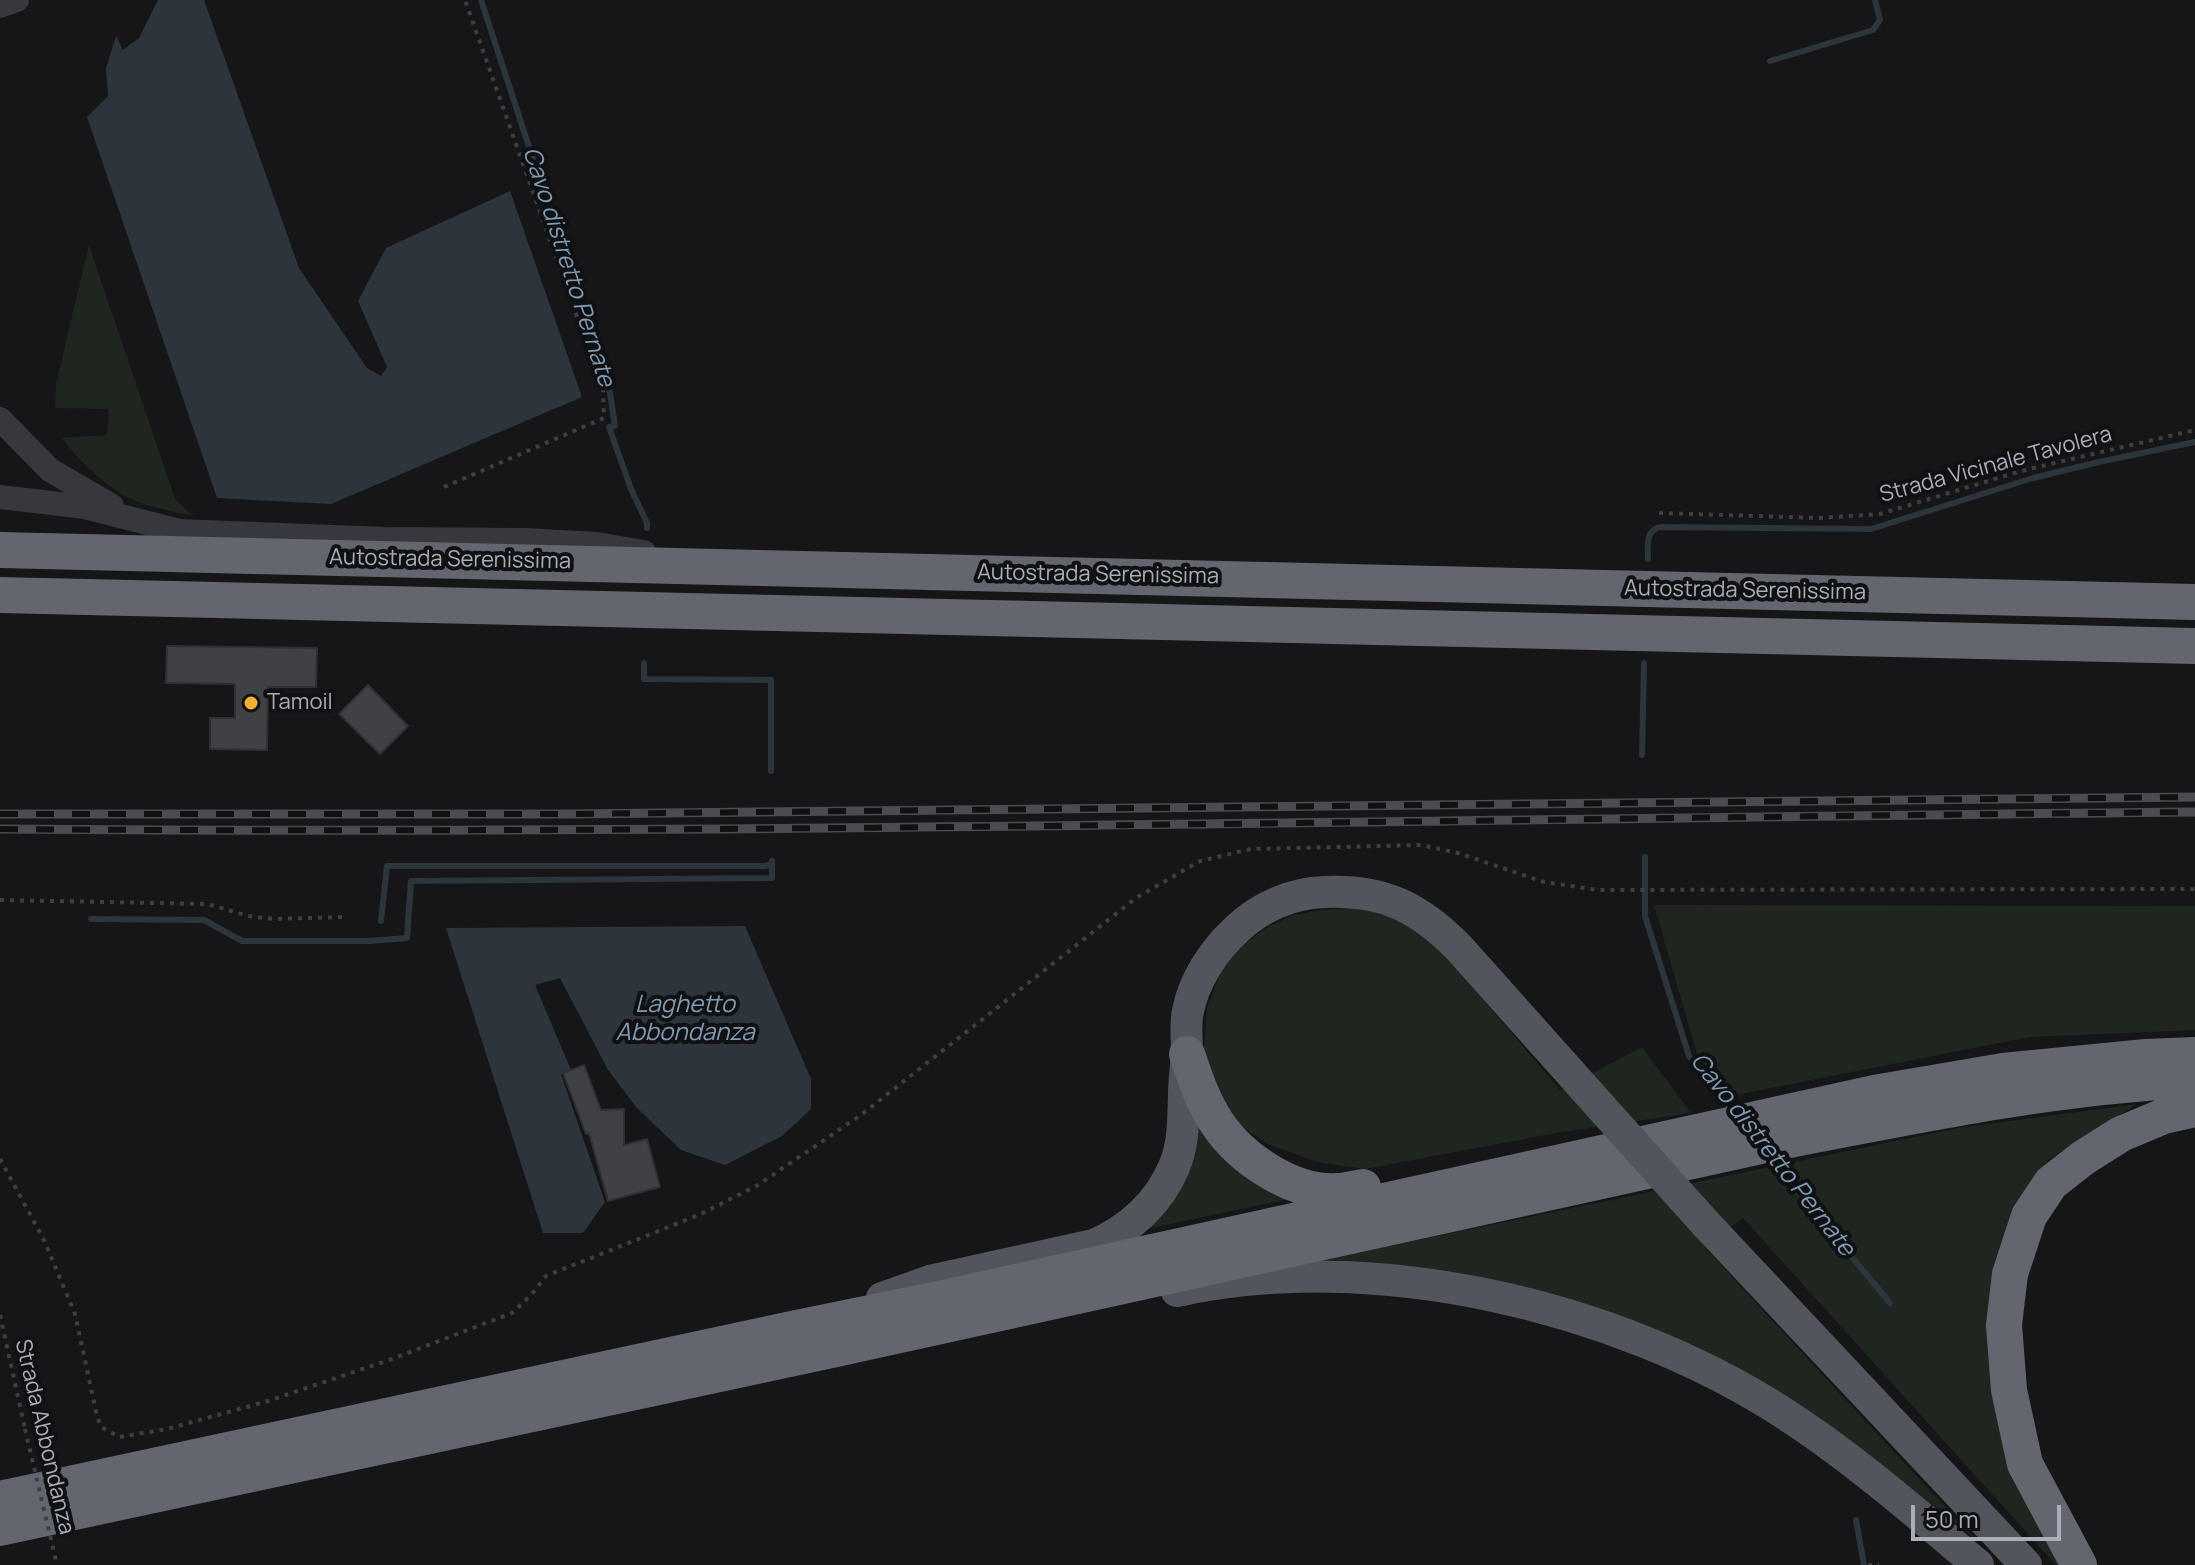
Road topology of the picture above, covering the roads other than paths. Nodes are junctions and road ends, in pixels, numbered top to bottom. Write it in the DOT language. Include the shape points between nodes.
graph roads {
  1 [pos="17,0"];
  2 [pos="0,6"];
  3 [pos="0,419"];
  4 [pos="0,497"];
  5 [pos="138,521"];
  6 [pos="0,550"];
  7 [pos="721,566"];
  8 [pos="0,595"];
  9 [pos="2195,602"];
  10 [pos="2195,646"];
  11 [pos="1187,1054"];
  12 [pos="2195,1055"];
  13 [pos="2195,1080"];
  14 [pos="2195,1109"];
  15 [pos="1751,1134"];
  16 [pos="1601,1152"];
  17 [pos="796,1328"];
  18 [pos="832,1350"];
  19 [pos="0,1499"];
  20 [pos="0,1528"];
  21 [pos="1978,1565"];
  22 [pos="2026,1565"];
  23 [pos="2079,1565"];
  1 -- 2 [label="street"];
  3 -- 5 [label="street" via="50,470"];
  4 -- 5 [label="street" via="85,507"];
  5 -- 7 [label="street" via="167,530 223,534 597,544"];
  6 -- 7 [label="highway, Autostrada Serenissima"];
  7 -- 9 [label="highway, Autostrada Serenissima"];
  8 -- 10 [label="highway, Autostrada Serenissima"];
  11 -- 16 [label="highway" via="1201,1094 1229,1139 1268,1171 1314,1189 1351,1189 1494,1159"];
  11 -- 17 [label="main road" via="1179,1156 1160,1193 1125,1228 1094,1245 930,1281"];
  11 -- 22 [label="main road, bridge" via="1187,1014 1198,981 1227,938 1249,917 1269,905 1316,892 1364,892 1404,905 1442,930 1706,1224"];
  12 -- 15 [label="highway" via="2003,1071 1874,1093"];
  13 -- 15 [label="highway" via="2086,1089"];
  14 -- 23 [label="highway" via="2121,1134 2051,1183 2029,1216 2010,1274 2004,1325 2009,1390 2025,1464"];
  15 -- 16 [label="highway"];
  15 -- 18 [label="highway"];
  16 -- 17 [label="highway"];
  17 -- 19 [label="highway"];
  18 -- 20 [label="highway"];
  18 -- 21 [label="main road" via="944,1342 1243,1280 1326,1277 1439,1285 1572,1317 1725,1379 1829,1445"];
}
